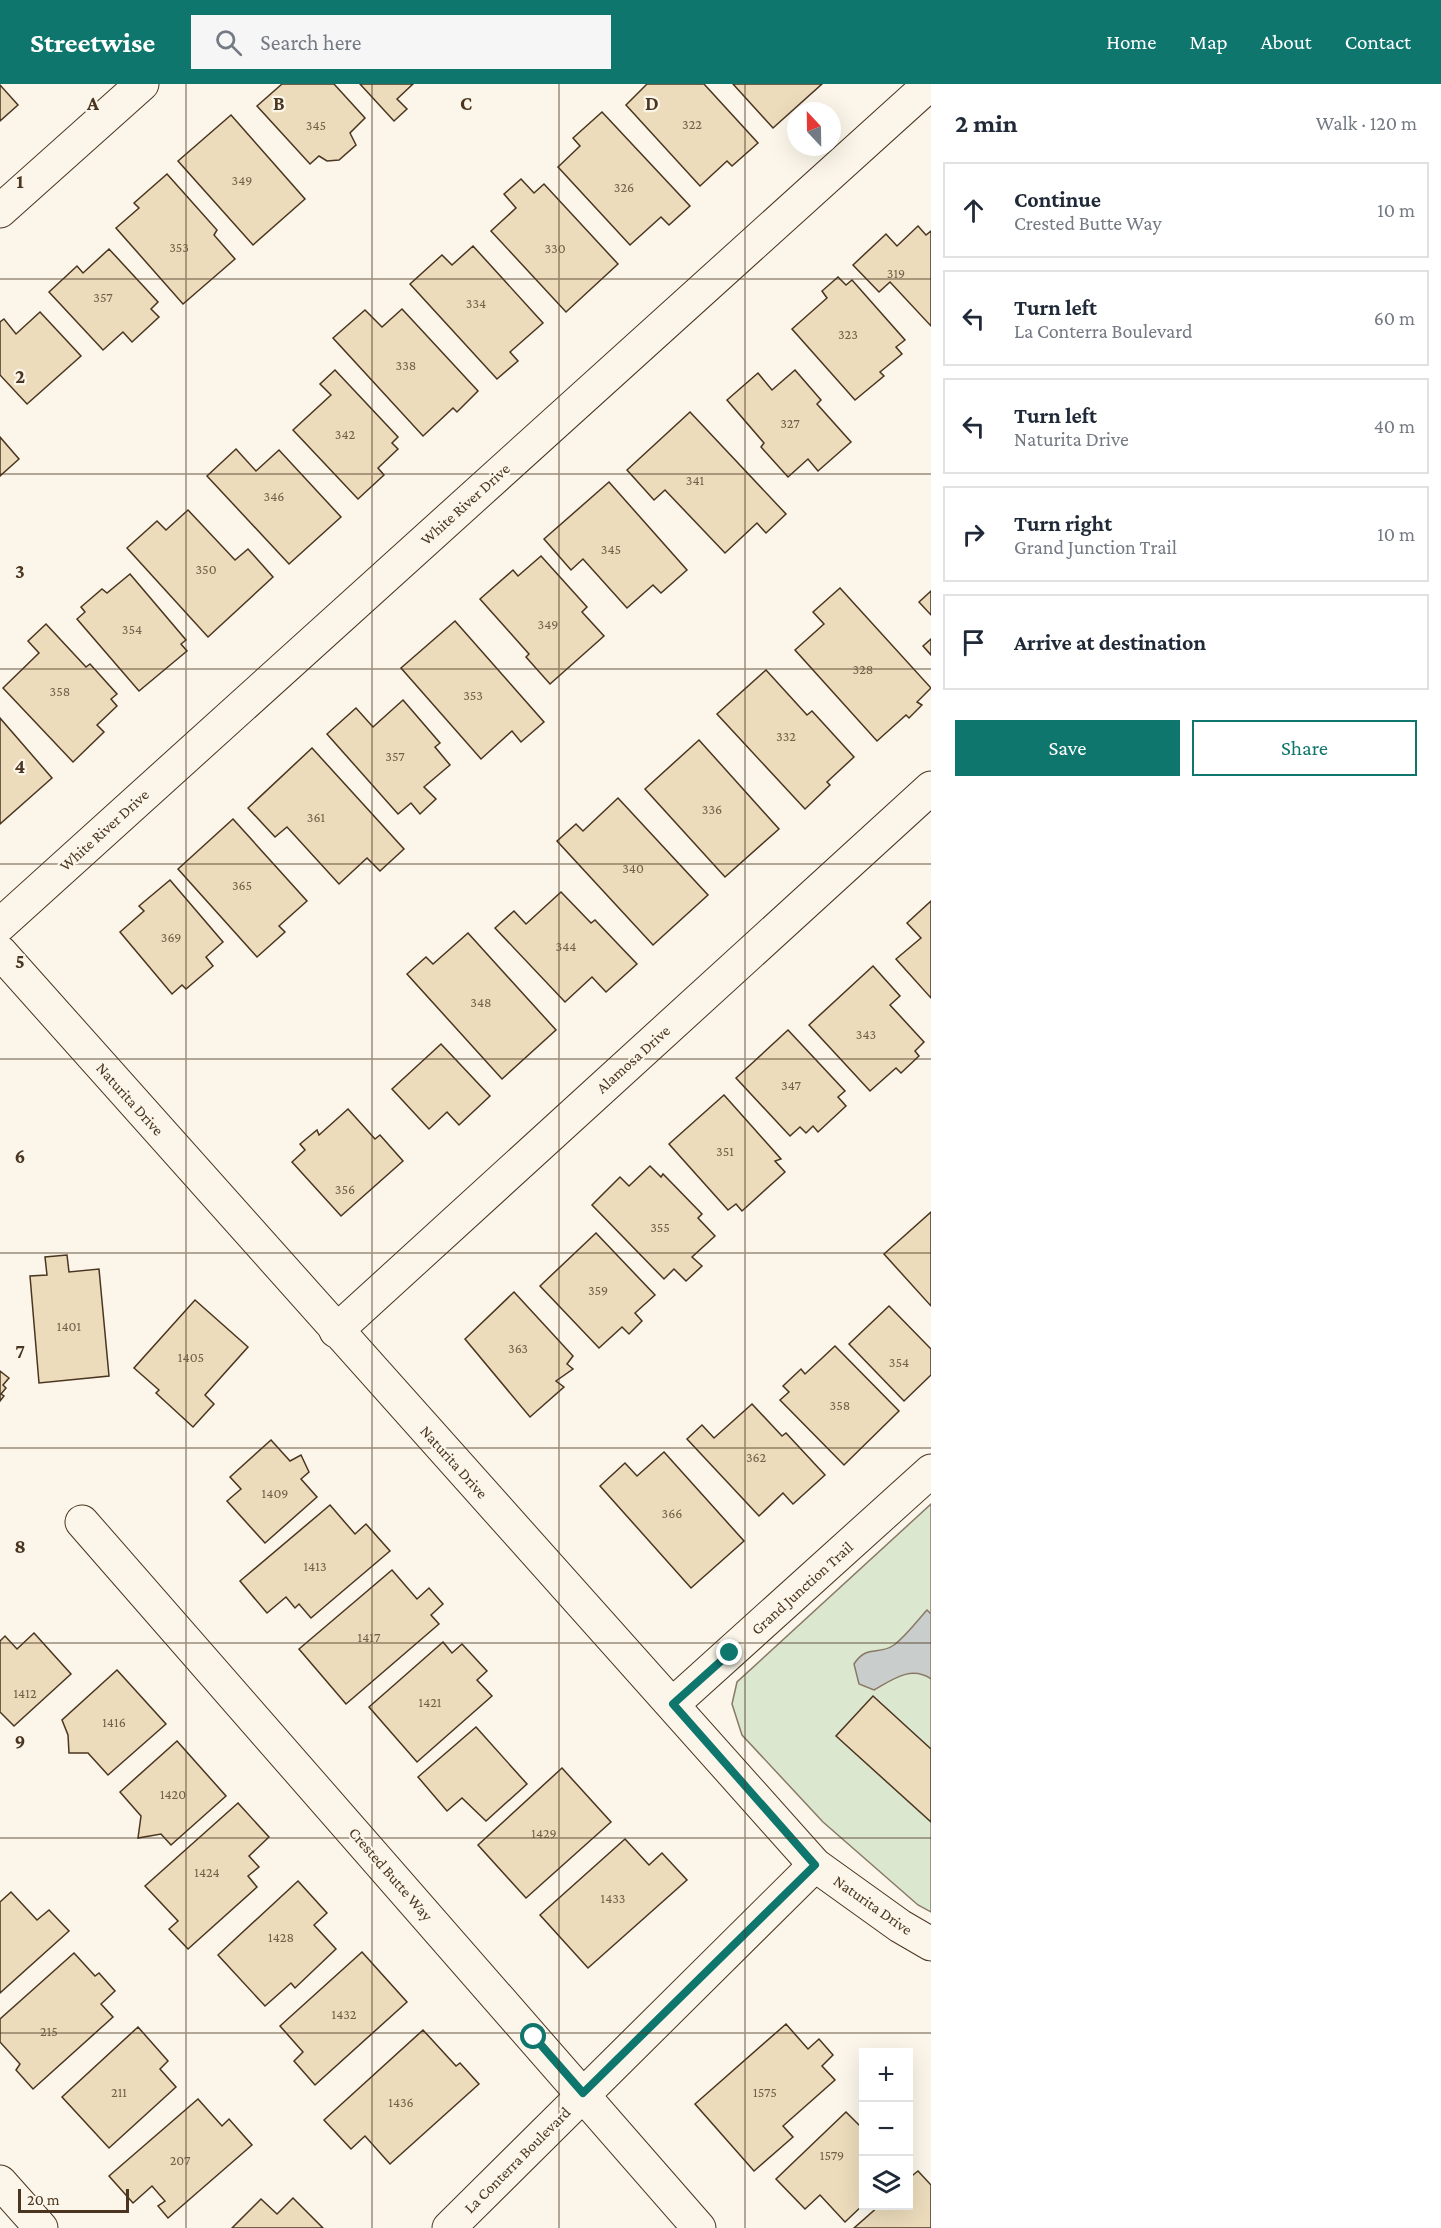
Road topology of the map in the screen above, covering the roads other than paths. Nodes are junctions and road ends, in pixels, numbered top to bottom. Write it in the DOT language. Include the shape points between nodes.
graph roads {
  1 [pos="142,84"];
  2 [pos="930,84"];
  3 [pos="0,211"];
  4 [pos="931,788"];
  5 [pos="0,925"];
  6 [pos="0,952"];
  7 [pos="336,1331"];
  8 [pos="931,1471"];
  9 [pos="82,1522"];
  10 [pos="673,1704"];
  11 [pos="815,1865"];
  12 [pos="931,1944"];
  13 [pos="583,2093"];
  14 [pos="0,2182"];
  15 [pos="40,2228"];
  16 [pos="449,2228"];
  17 [pos="699,2228"];
  1 -- 3 [label="street"];
  2 -- 5 [label="street, White River Drive"];
  4 -- 7 [label="street, Alamosa Drive"];
  6 -- 7 [label="street, Naturita Drive"];
  7 -- 10 [label="street, Naturita Drive"];
  8 -- 10 [label="street, Grand Junction Trail"];
  9 -- 13 [label="street, Crested Butte Way"];
  10 -- 11 [label="street, Naturita Drive"];
  11 -- 12 [label="street, Naturita Drive"];
  11 -- 13 [label="street, La Conterra Boulevard"];
  13 -- 16 [label="street, La Conterra Boulevard"];
  13 -- 17 [label="street, Crested Butte Way"];
  14 -- 15 [label="street"];
}
